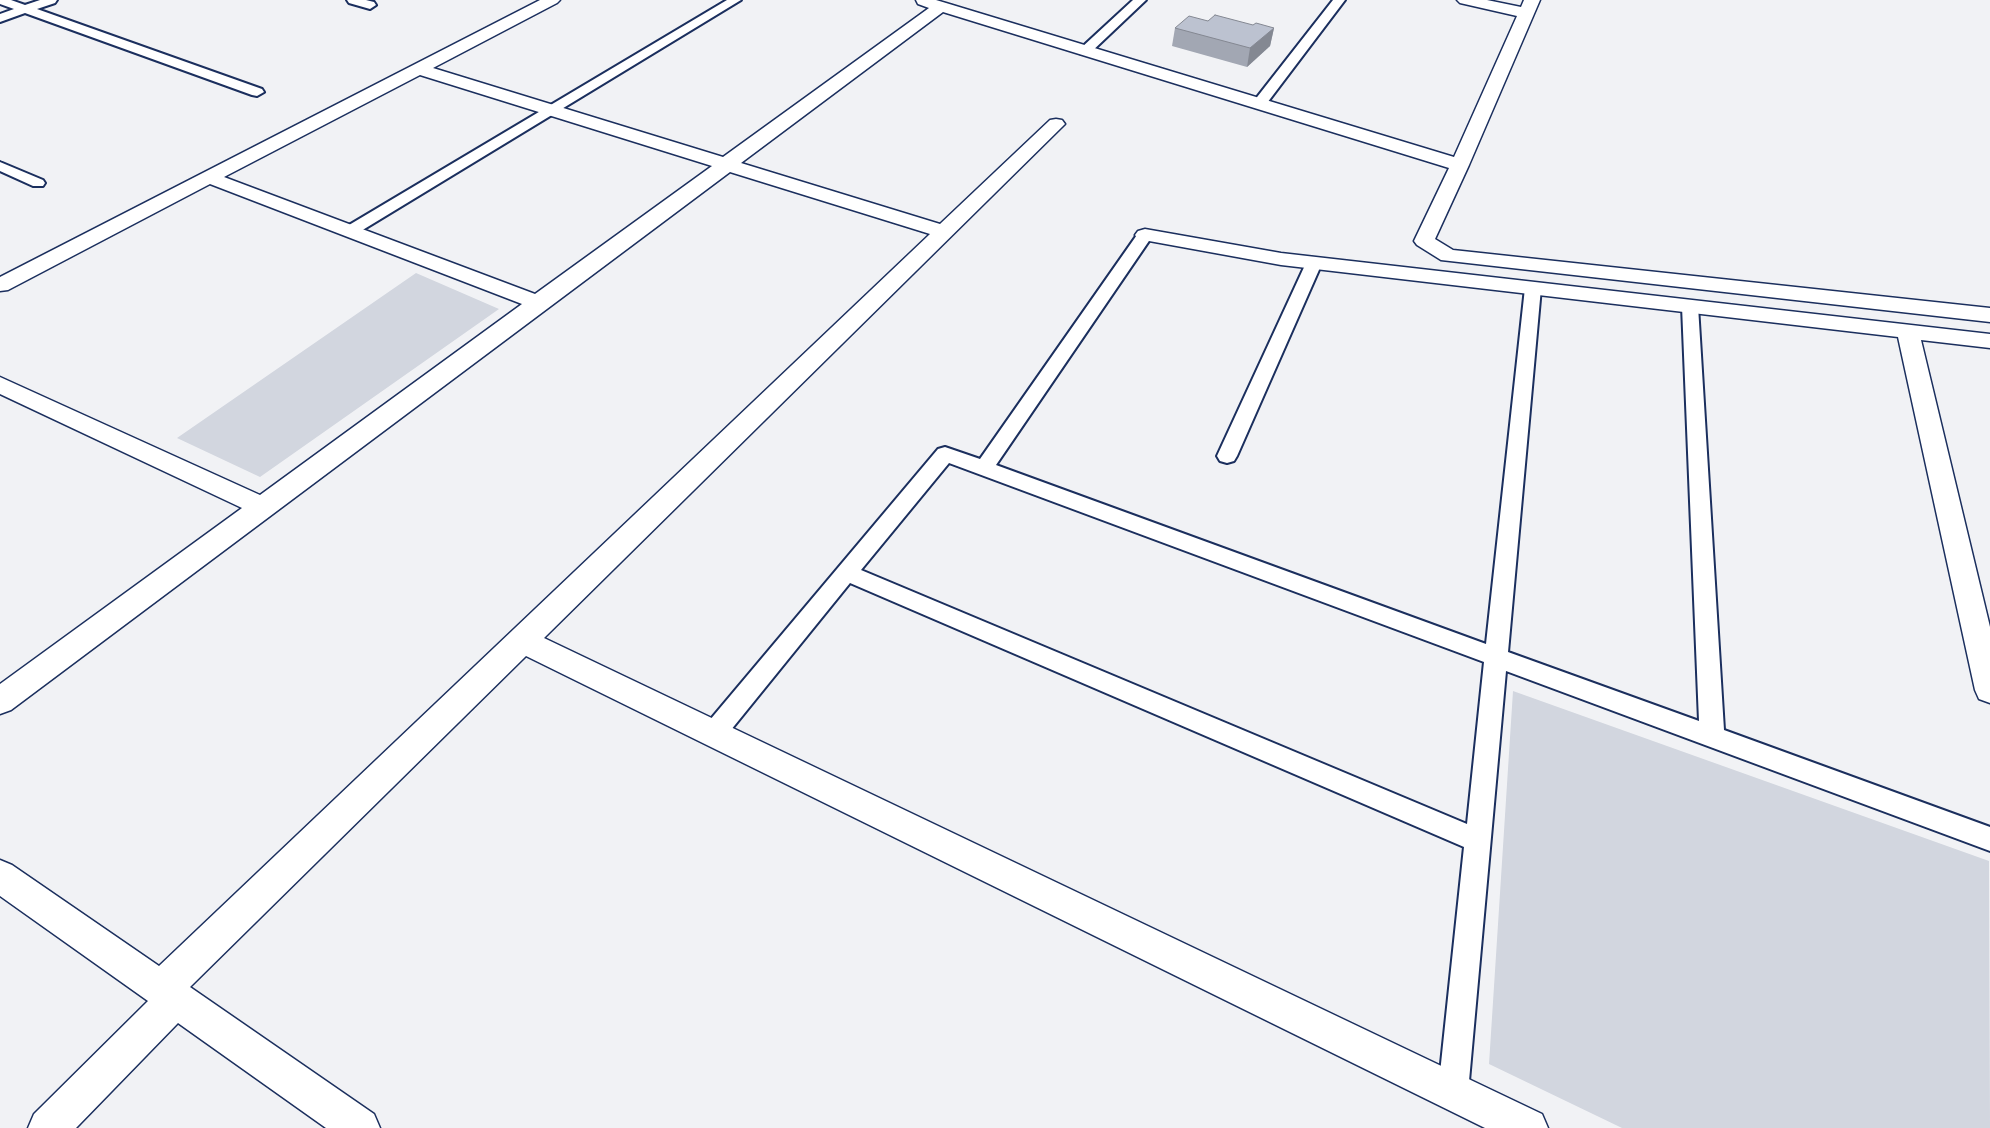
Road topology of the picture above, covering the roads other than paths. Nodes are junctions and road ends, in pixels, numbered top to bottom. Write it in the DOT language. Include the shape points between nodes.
graph roads {
  1 [pos="0,0"];
  2 [pos="51,0"];
  3 [pos="353,0"];
  4 [pos="552,0"];
  5 [pos="735,0"];
  6 [pos="1140,0"];
  7 [pos="1339,0"];
  8 [pos="1464,0"];
  9 [pos="937,2"];
  10 [pos="370,6"];
  11 [pos="1529,6"];
  12 [pos="25,9"];
  13 [pos="0,18"];
  14 [pos="1085,51"];
  15 [pos="418,69"];
  16 [pos="257,92"];
  17 [pos="1259,104"];
  18 [pos="552,110"];
  19 [pos="1056,124"];
  20 [pos="726,165"];
  21 [pos="1460,165"];
  22 [pos="0,166"];
  23 [pos="208,177"];
  24 [pos="38,183"];
  25 [pos="350,232"];
  26 [pos="944,232"];
  27 [pos="1145,235"];
  28 [pos="1314,263"];
  29 [pos="0,285"];
  30 [pos="1533,288"];
  31 [pos="539,303"];
  32 [pos="1690,306"];
  33 [pos="1990,315"];
  34 [pos="1908,332"];
  35 [pos="1990,341"];
  36 [pos="0,385"];
  37 [pos="1228,456"];
  38 [pos="984,468"];
  39 [pos="262,507"];
  40 [pos="847,573"];
  41 [pos="523,641"];
  42 [pos="1496,657"];
  43 [pos="1990,690"];
  44 [pos="0,701"];
  45 [pos="714,734"];
  46 [pos="1712,737"];
  47 [pos="1990,839"];
  48 [pos="1477,840"];
  49 [pos="0,876"];
  50 [pos="169,994"];
  51 [pos="1453,1092"];
  52 [pos="48,1128"];
  53 [pos="360,1128"];
  54 [pos="1528,1128"];
  1 -- 12 [label="lane"];
  2 -- 12 [label="lane"];
  3 -- 10 [label="lane"];
  4 -- 15 [label="street"];
  5 -- 18 [label="lane"];
  6 -- 14 [label="lane"];
  7 -- 17 [label="lane"];
  8 -- 11 [label="street"];
  9 -- 14 [label="street"];
  9 -- 20 [label="street"];
  11 -- 21 [label="street"];
  12 -- 13 [label="lane"];
  12 -- 16 [label="lane"];
  14 -- 17 [label="street"];
  15 -- 18 [label="street"];
  15 -- 23 [label="street"];
  17 -- 21 [label="street"];
  18 -- 20 [label="street"];
  18 -- 25 [label="lane"];
  19 -- 26 [label="street"];
  20 -- 26 [label="street"];
  20 -- 31 [label="street"];
  21 -- 33 [label="street" via="1424,241 1448,256"];
  22 -- 24 [label="lane"];
  23 -- 25 [label="street"];
  23 -- 29 [label="street"];
  25 -- 31 [label="street"];
  26 -- 41 [label="street"];
  27 -- 28 [label="street"];
  27 -- 38 [label="lane"];
  28 -- 30 [label="street"];
  28 -- 37 [label="lane"];
  30 -- 32 [label="street"];
  30 -- 42 [label="lane"];
  31 -- 39 [label="street"];
  32 -- 34 [label="street"];
  32 -- 46 [label="lane"];
  34 -- 35 [label="street"];
  34 -- 43 [label="street"];
  36 -- 39 [label="street"];
  38 -- 40 [label="lane" via="946,454"];
  38 -- 42 [label="lane"];
  39 -- 44 [label="street"];
  40 -- 45 [label="lane"];
  40 -- 48 [label="lane"];
  41 -- 45 [label="street"];
  41 -- 50 [label="street"];
  42 -- 46 [label="lane"];
  42 -- 48 [label="lane"];
  45 -- 51 [label="street"];
  46 -- 47 [label="lane"];
  48 -- 51 [label="lane"];
  49 -- 50 [label="street"];
  50 -- 52 [label="street"];
  50 -- 53 [label="street"];
  51 -- 54 [label="street"];
}
